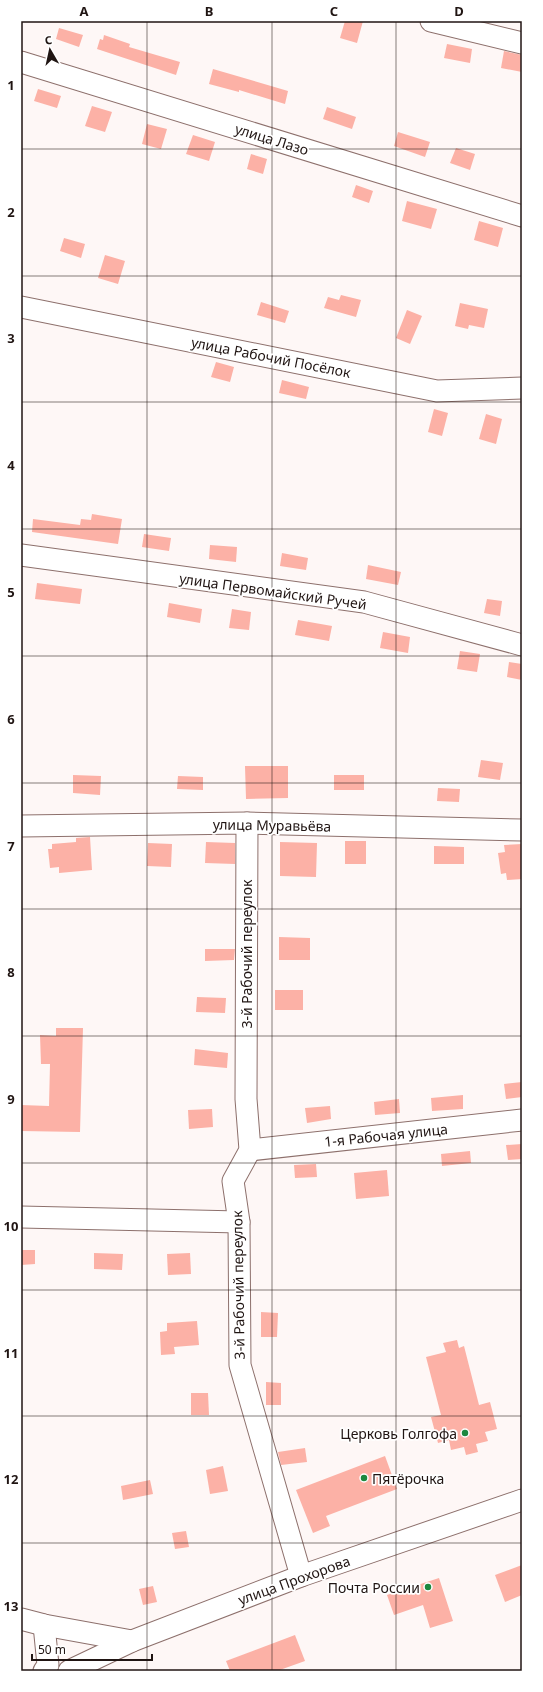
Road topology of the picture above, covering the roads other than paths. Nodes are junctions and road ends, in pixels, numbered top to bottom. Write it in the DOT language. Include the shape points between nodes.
graph roads {
  1 [pos="431,21"];
  2 [pos="522,43"];
  3 [pos="21,62"];
  4 [pos="522,216"];
  5 [pos="21,307"];
  6 [pos="522,388"];
  7 [pos="21,555"];
  8 [pos="522,645"];
  9 [pos="247,823"];
  10 [pos="21,826"];
  11 [pos="522,830"];
  12 [pos="522,1120"];
  13 [pos="250,1150"];
  14 [pos="21,1217"];
  15 [pos="239,1222"];
  16 [pos="522,1500"];
  17 [pos="301,1576"];
  18 [pos="21,1619"];
  19 [pos="44,1625"];
  20 [pos="132,1641"];
  21 [pos="44,1671"];
  22 [pos="70,1671"];
  1 -- 2 [label="street"];
  3 -- 4 [label="street, улица Лазо"];
  5 -- 6 [label="street, улица Рабочий Посёлок" via="438,391"];
  7 -- 8 [label="street, улица Первомайский Ручей" via="364,602"];
  9 -- 10 [label="street, улица Муравьёва"];
  9 -- 11 [label="street, улица Муравьёва"];
  9 -- 13 [label="street, 3-й Рабочий переулок" via="246,1099"];
  12 -- 13 [label="street, 1-я Рабочая улица"];
  13 -- 15 [label="street, 3-й Рабочий переулок" via="233,1181"];
  14 -- 15 [label="street"];
  15 -- 17 [label="street, 3-й Рабочий переулок" via="240,1365"];
  16 -- 17 [label="street, улица Прохорова"];
  17 -- 20 [label="street, улица Прохорова"];
  18 -- 19 [label="street"];
  19 -- 20 [label="street"];
  19 -- 21 [label="street" via="48,1665"];
  20 -- 22 [label="street, улица Прохорова"];
}
